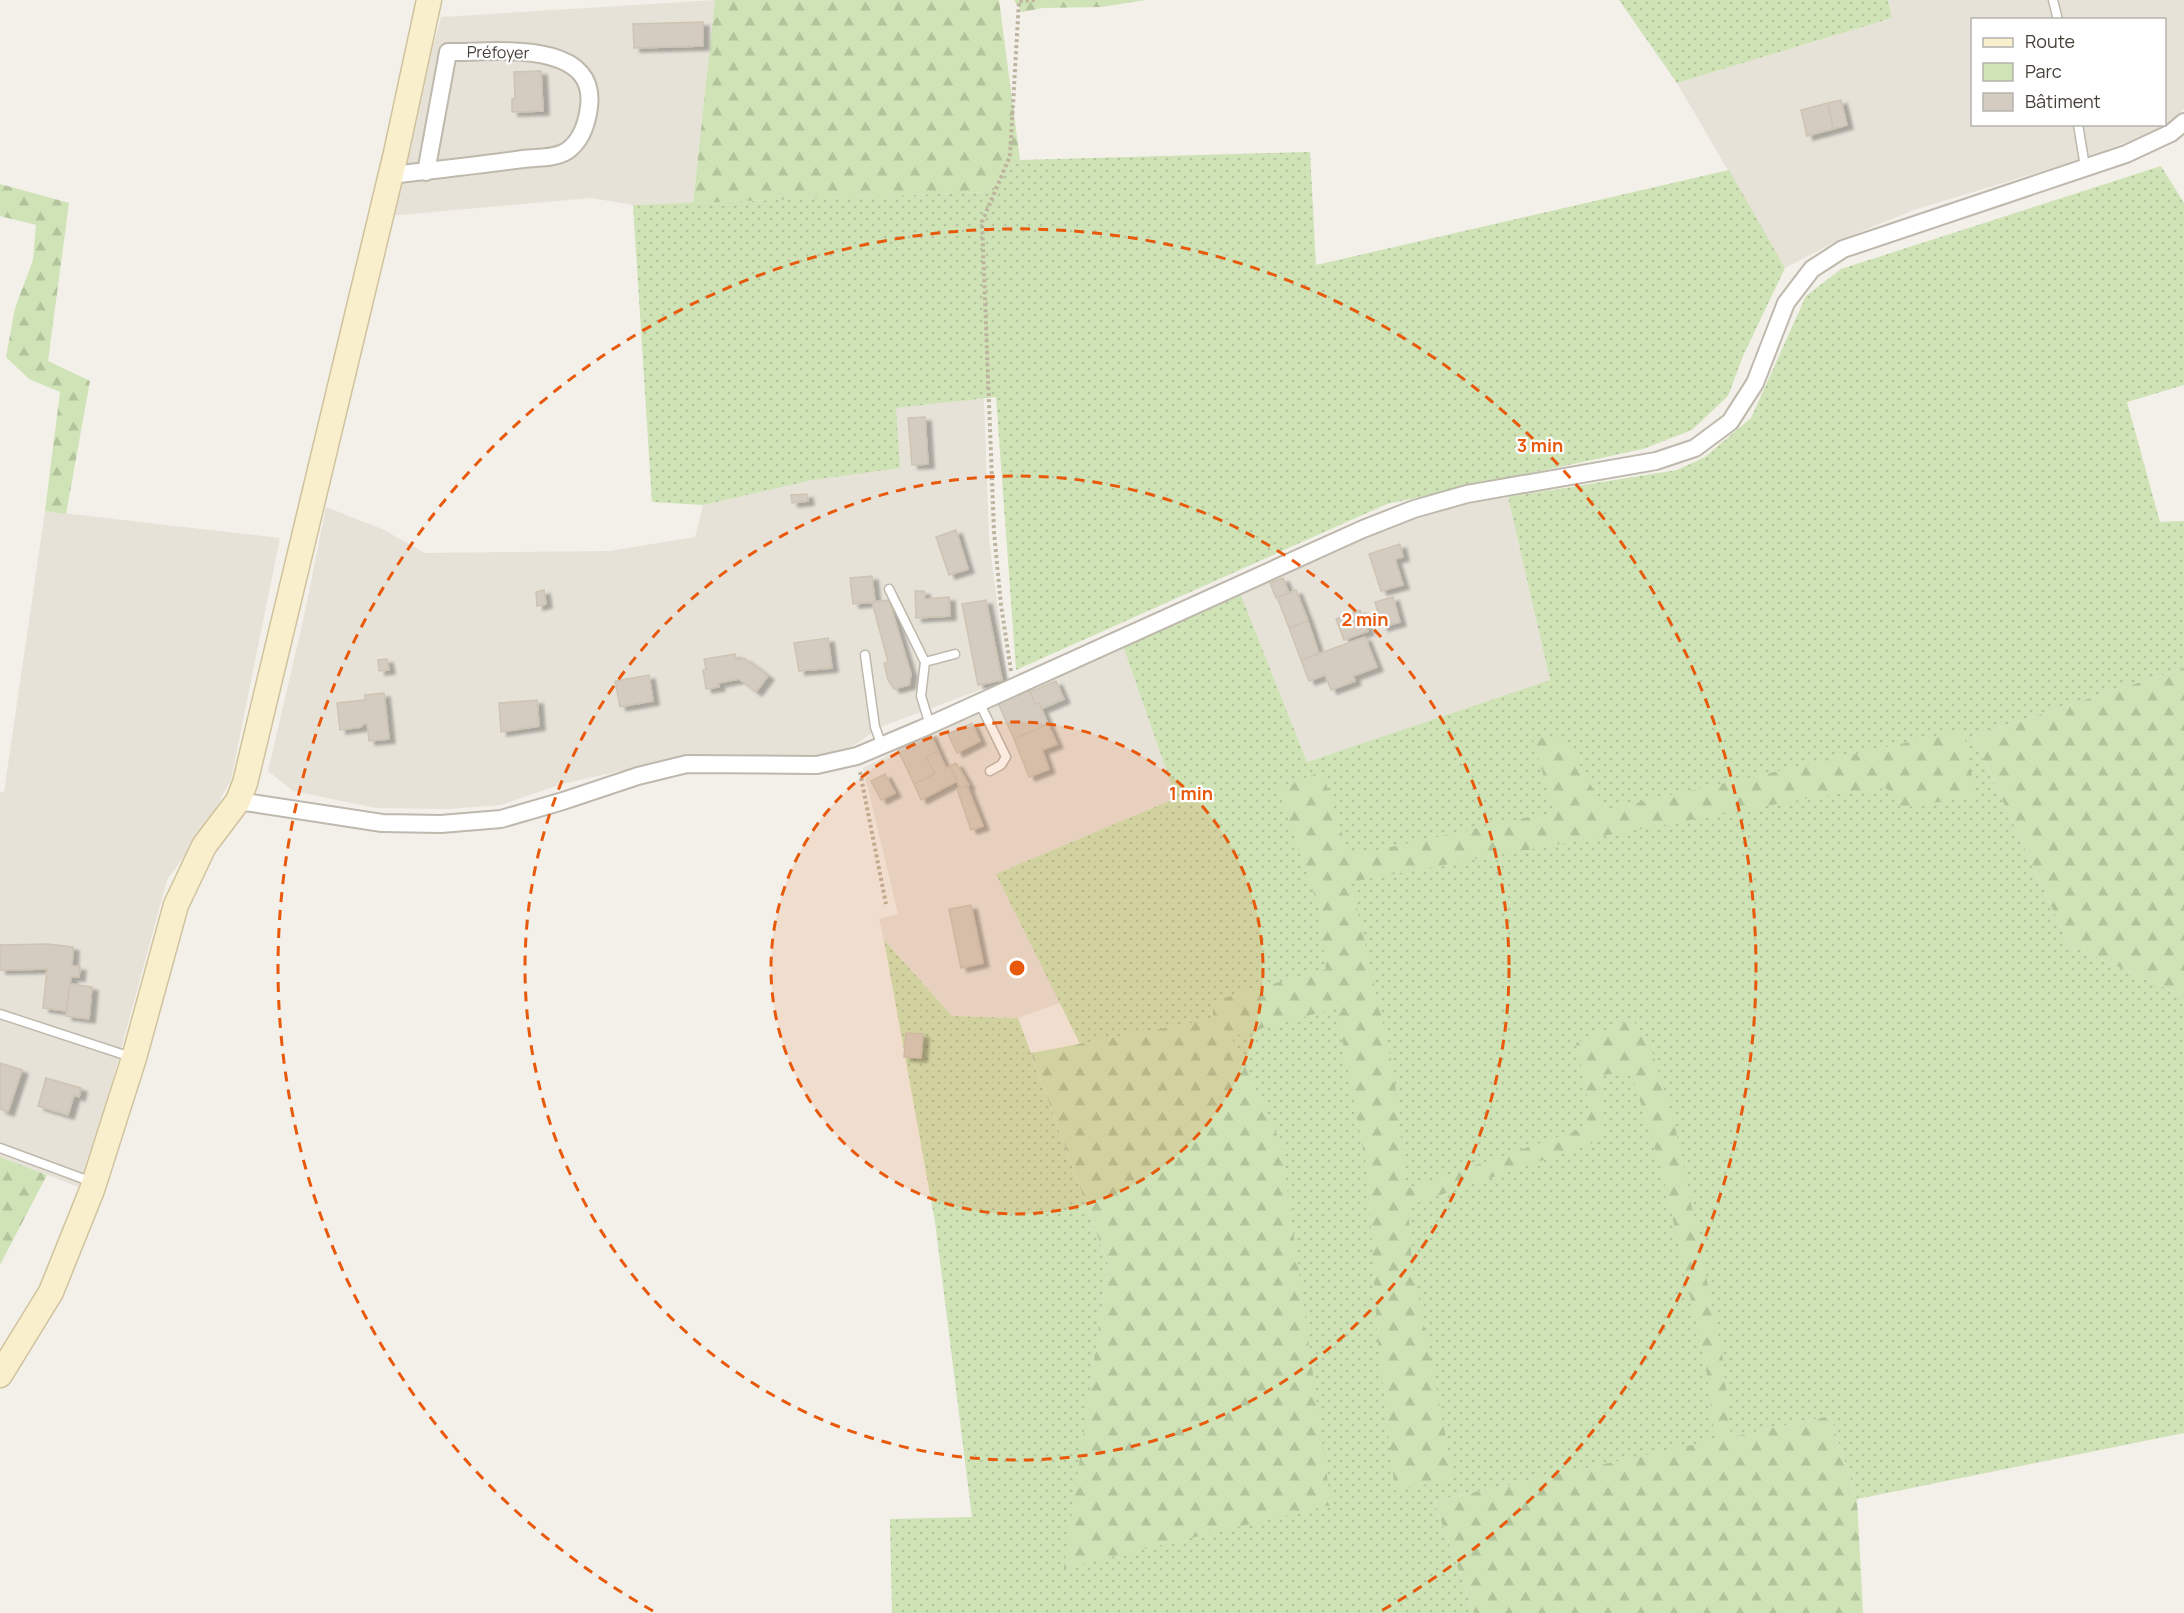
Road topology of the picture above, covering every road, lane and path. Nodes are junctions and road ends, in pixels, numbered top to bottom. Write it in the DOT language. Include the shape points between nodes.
graph roads {
  1 [pos="429,0"];
  2 [pos="1035,0"];
  3 [pos="2053,0"];
  4 [pos="1019,1"];
  5 [pos="2058,18"];
  6 [pos="2184,122"];
  7 [pos="2078,126"];
  8 [pos="2085,167"];
  9 [pos="426,172"];
  10 [pos="391,176"];
  11 [pos="889,589"];
  12 [pos="955,654"];
  13 [pos="866,655"];
  14 [pos="925,662"];
  15 [pos="1013,687"];
  16 [pos="979,702"];
  17 [pos="930,725"];
  18 [pos="882,746"];
  19 [pos="857,756"];
  20 [pos="990,771"];
  21 [pos="238,801"];
  22 [pos="886,904"];
  23 [pos="0,1014"];
  24 [pos="134,1058"];
  25 [pos="0,1148"];
  26 [pos="94,1183"];
  27 [pos="0,1375"];
  1 -- 10 [label="street"];
  2 -- 4 [label="path"];
  3 -- 5 [label="lane"];
  4 -- 15 [label="path" via="1010,156 982,222 994,532"];
  6 -- 8 [label="street" via="2153,142"];
  7 -- 8 [label="lane"];
  8 -- 15 [label="street" via="1843,249 1812,269 1786,303 1755,383 1730,422 1695,448 1656,461 1467,494 1414,509"];
  9 -- 9 [label="street, Préfoyer" via="544,158 567,151 582,133 587,119 590,99 584,79 552,55 530,51 448,52"];
  9 -- 10 [label="street, Préfoyer"];
  10 -- 21 [label="street"];
  11 -- 14 [label="lane"];
  12 -- 14 [label="lane"];
  13 -- 18 [label="lane" via="875,727"];
  14 -- 17 [label="lane" via="921,696"];
  15 -- 16 [label="street"];
  16 -- 17 [label="street"];
  16 -- 20 [label="lane" via="1006,757"];
  17 -- 18 [label="street"];
  18 -- 19 [label="street"];
  19 -- 21 [label="street" via="817,765 687,764 501,819 441,824 382,823"];
  19 -- 22 [label="path"];
  21 -- 24 [label="street" via="204,846 176,905"];
  23 -- 24 [label="lane"];
  24 -- 26 [label="street"];
  25 -- 26 [label="lane"];
  26 -- 27 [label="street" via="51,1292"];
}
